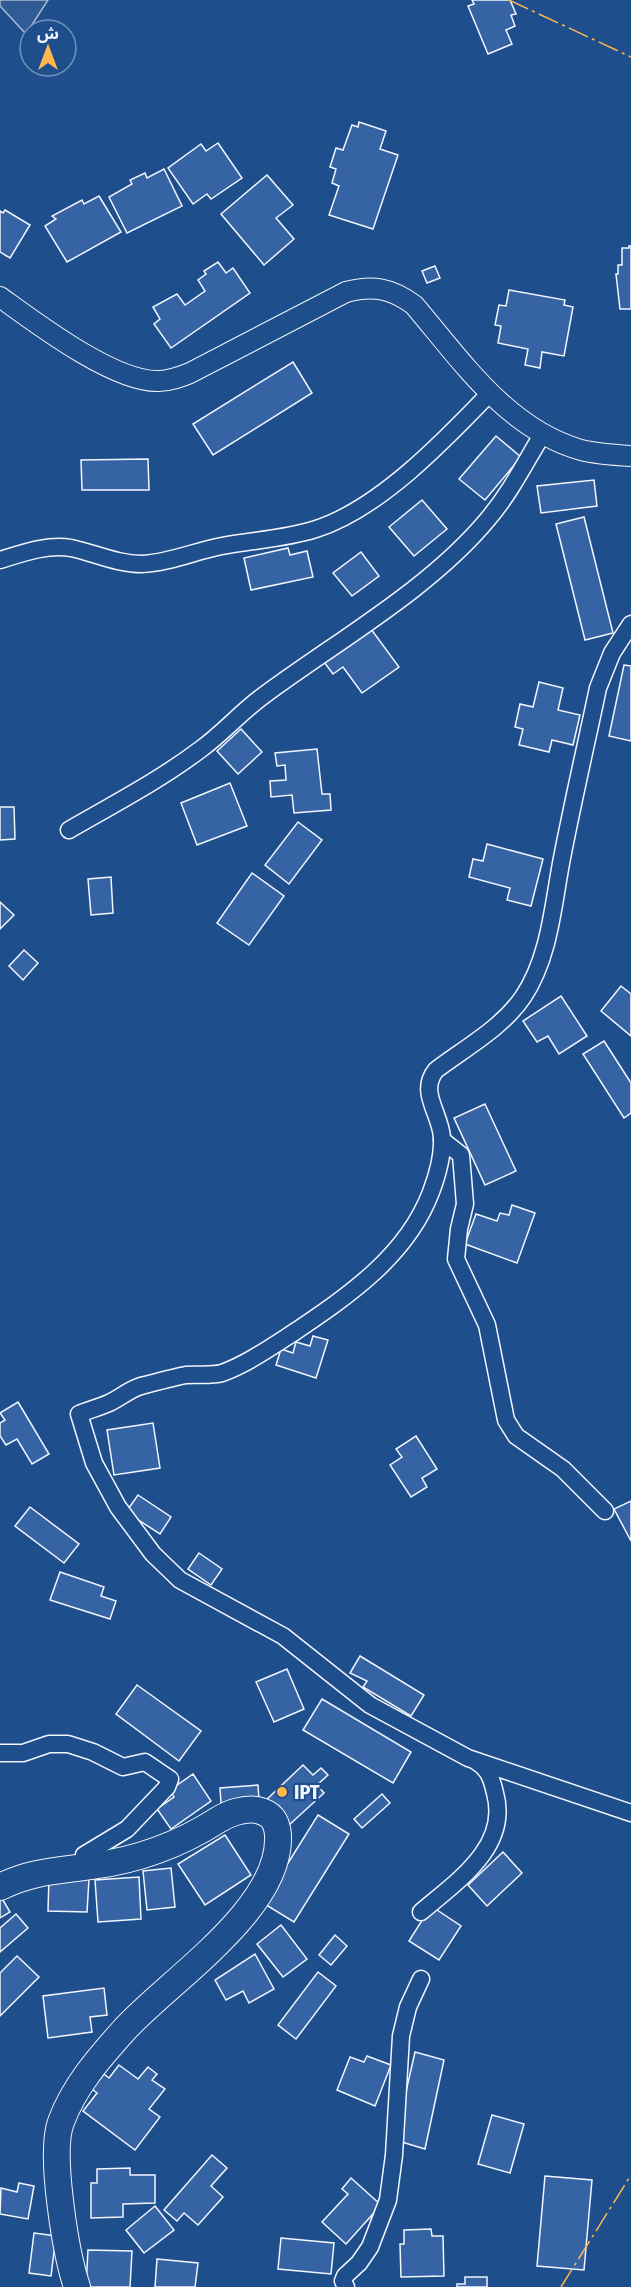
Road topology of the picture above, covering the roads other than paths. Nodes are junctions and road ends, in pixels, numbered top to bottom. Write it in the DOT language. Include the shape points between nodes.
graph roads {
  1 [pos="0,297"];
  2 [pos="490,393"];
  3 [pos="542,435"];
  4 [pos="631,456"];
  5 [pos="0,560"];
  6 [pos="631,624"];
  7 [pos="69,830"];
  8 [pos="442,1140"];
  9 [pos="605,1511"];
  10 [pos="0,1753"];
  11 [pos="468,1758"];
  12 [pos="631,1814"];
  13 [pos="93,1866"];
  14 [pos="0,1887"];
  15 [pos="421,1912"];
  16 [pos="421,1979"];
  17 [pos="77,2287"];
  18 [pos="346,2287"];
  1 -- 2 [label="street" via="107,366 136,379 158,381 190,373 346,292 362,288 385,290 399,293 414,305"];
  2 -- 3 [label="street"];
  2 -- 5 [label="street" via="412,468 358,508 315,529 152,563 123,562 52,547"];
  3 -- 4 [label="street" via="582,450"];
  3 -- 7 [label="street" via="504,499 444,563 261,697 201,749"];
  6 -- 8 [label="street" via="612,653 598,688 540,965 522,998 501,1021 430,1077 428,1087"];
  8 -- 9 [label="street" via="461,1155 465,1203 456,1259 487,1325 506,1420 516,1436 563,1469"];
  8 -- 11 [label="street" via="438,1173 424,1209 406,1238 382,1265 334,1304 264,1352 221,1373 185,1376 138,1387 79,1414 94,1463 110,1493 164,1566 202,1593 283,1636 370,1705"];
  10 -- 13 [label="street" via="23,1753 49,1744 68,1744 123,1767 145,1762 170,1779 167,1788 127,1829 84,1855 83,1861"];
  11 -- 12 [label="street"];
  11 -- 15 [label="street" via="485,1767 492,1779 498,1821 486,1851 476,1863"];
  13 -- 14 [label="main road" via="44,1871"];
  13 -- 17 [label="main road" via="157,1851 241,1811 268,1813 278,1829 274,1862 255,1898 222,1939 149,2004 101,2056 74,2094 60,2123 60,2202"];
  16 -- 18 [label="street" via="401,2036 388,2200 370,2247 345,2276"];
}
